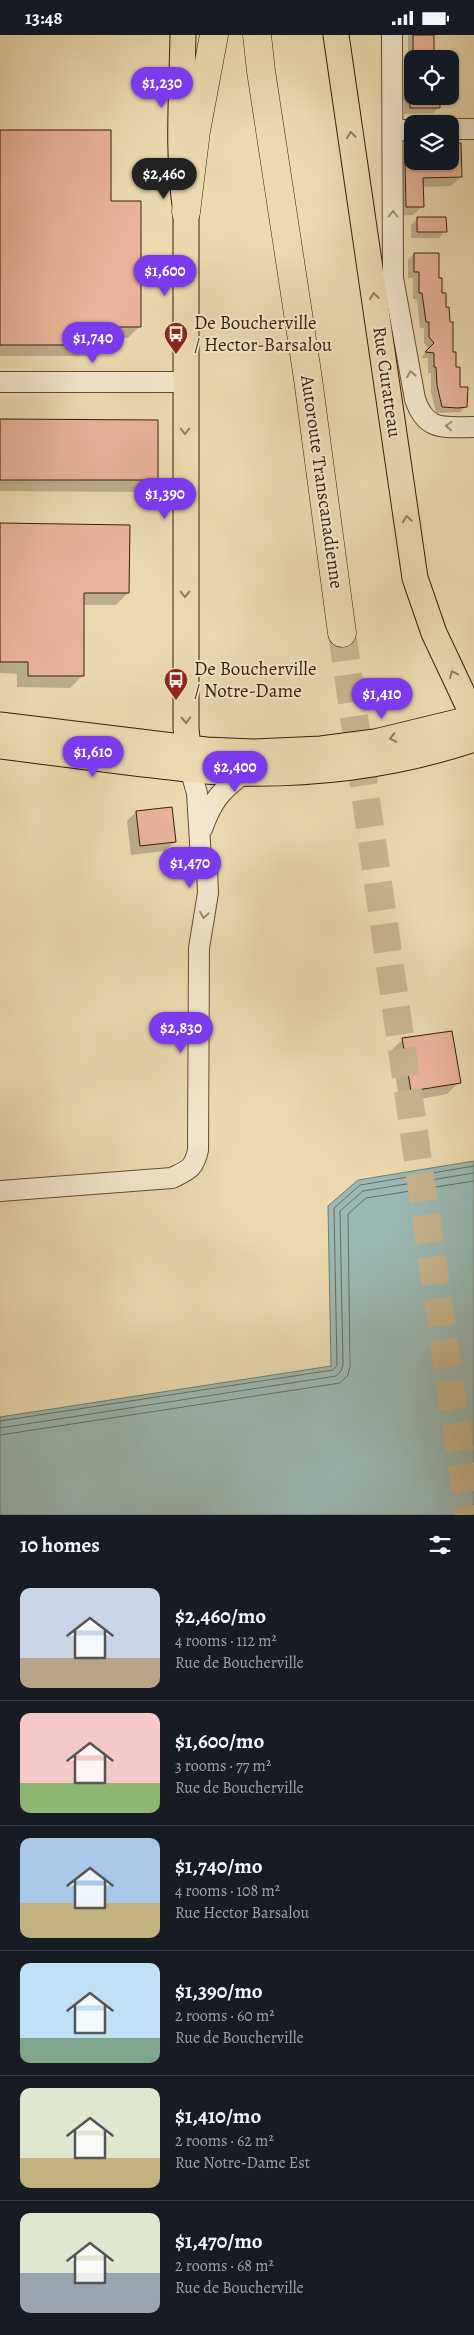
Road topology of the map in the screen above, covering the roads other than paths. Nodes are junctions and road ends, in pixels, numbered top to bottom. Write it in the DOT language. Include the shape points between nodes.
graph roads {
  1 [pos="183,35"];
  2 [pos="214,35"];
  3 [pos="258,35"];
  4 [pos="270,35"];
  5 [pos="336,35"];
  6 [pos="392,35"];
  7 [pos="459,129"];
  8 [pos="474,129"];
  9 [pos="403,130"];
  10 [pos="186,212"];
  11 [pos="0,382"];
  12 [pos="185,382"];
  13 [pos="474,427"];
  14 [pos="474,718"];
  15 [pos="0,725"];
  16 [pos="474,739"];
  17 [pos="0,746"];
  18 [pos="189,759"];
  19 [pos="244,773"];
  20 [pos="200,833"];
  21 [pos="0,1191"];
  1 -- 10 [label="main road" via="181,182"];
  2 -- 10 [label="highway"];
  3 -- 4 [label="highway, Autoroute Transcanadienne" via="348,632"];
  14 -- 5 [label="main road, Rue Curatteau, one-way" via="434,633 416,578"];
  6 -- 9 [label="street, Rue Curatteau"];
  7 -- 8 [label="street"];
  13 -- 9 [label="street, Rue Curatteau, one-way" via="435,425 421,416 415,399 393,278"];
  10 -- 12 [label="main road"];
  11 -- 12 [label="street"];
  12 -- 18 [label="main road, one-way" via="185,657"];
  14 -- 18 [label="main road, one-way" via="396,738 340,747"];
  15 -- 18 [label="main road"];
  16 -- 19 [label="main road" via="413,756 355,767"];
  17 -- 18 [label="main road"];
  18 -- 19 [label="main road"];
  18 -- 20 [label="street" via="197,793"];
  19 -- 20 [label="street" via="212,803"];
  20 -- 21 [label="street, one-way" via="208,893 199,948 198,1151 195,1163 172,1178"];
}
